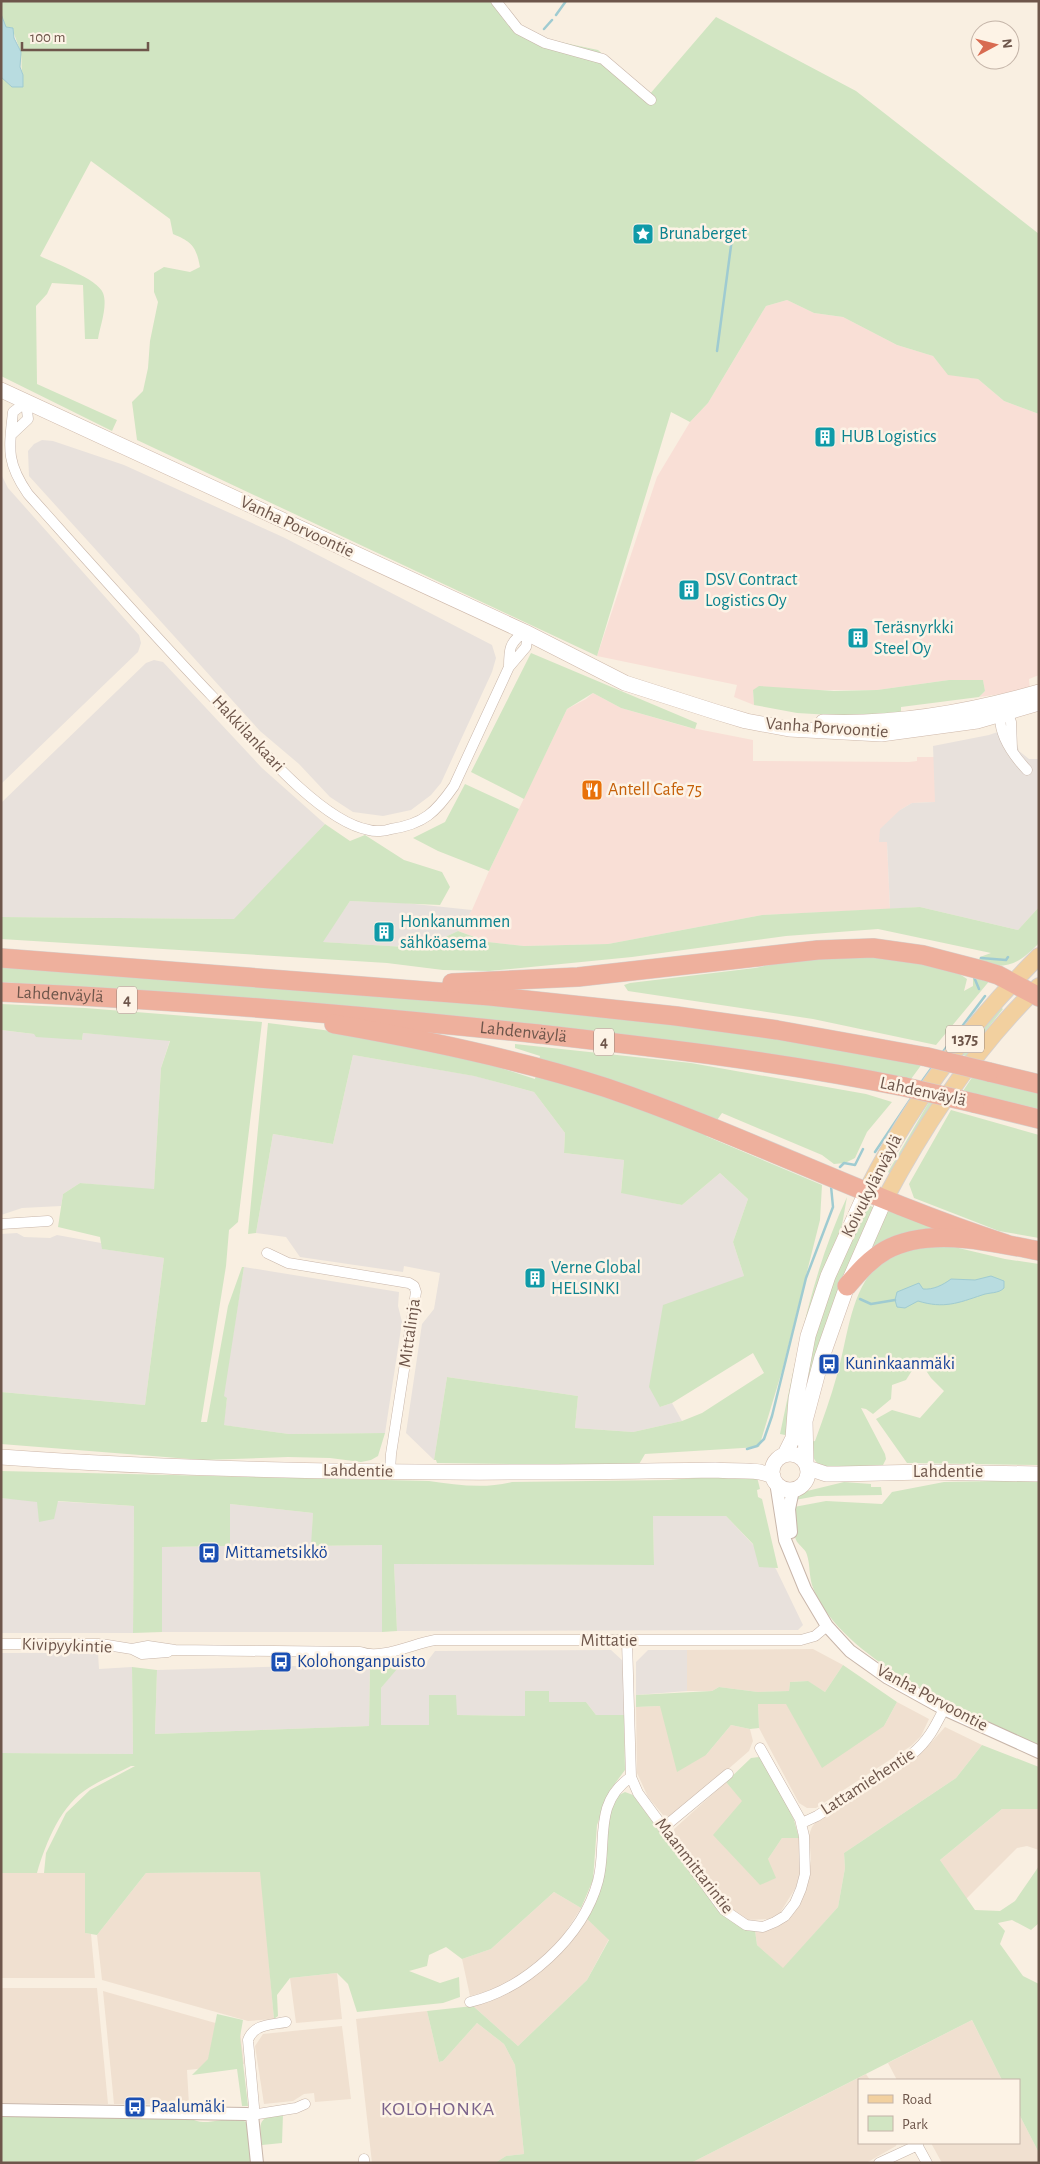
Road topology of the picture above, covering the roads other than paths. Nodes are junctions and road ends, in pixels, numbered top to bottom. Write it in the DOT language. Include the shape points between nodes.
graph roads {
  1 [pos="496,1"];
  2 [pos="651,100"];
  3 [pos="1,390"];
  4 [pos="26,402"];
  5 [pos="12,434"];
  6 [pos="525,632"];
  7 [pos="1039,692"];
  8 [pos="1039,703"];
  9 [pos="1004,710"];
  10 [pos="1027,770"];
  11 [pos="1039,956"];
  12 [pos="1,958"];
  13 [pos="1012,983"];
  14 [pos="386,986"];
  15 [pos="1,992"];
  16 [pos="1036,992"];
  17 [pos="237,1007"];
  18 [pos="1039,1084"];
  19 [pos="1039,1119"];
  20 [pos="866,1192"];
  21 [pos="885,1199"];
  22 [pos="48,1221"];
  23 [pos="1,1224"];
  24 [pos="1006,1244"];
  25 [pos="1039,1251"];
  26 [pos="267,1253"];
  27 [pos="846,1286"];
  28 [pos="782,1456"];
  29 [pos="1,1457"];
  30 [pos="807,1465"];
  31 [pos="715,1470"];
  32 [pos="390,1472"];
  33 [pos="858,1474"];
  34 [pos="1039,1474"];
  35 [pos="774,1479"];
  36 [pos="798,1488"];
  37 [pos="792,1554"];
  38 [pos="827,1626"];
  39 [pos="627,1641"];
  40 [pos="1,1644"];
  41 [pos="148,1650"];
  42 [pos="944,1709"];
  43 [pos="760,1748"];
  44 [pos="1039,1752"];
  45 [pos="728,1774"];
  46 [pos="631,1777"];
  47 [pos="802,1823"];
  48 [pos="663,1828"];
  49 [pos="470,2002"];
  50 [pos="286,2022"];
  51 [pos="305,2104"];
  52 [pos="1,2110"];
  53 [pos="252,2115"];
  54 [pos="917,2144"];
  55 [pos="257,2163"];
  56 [pos="879,2163"];
  57 [pos="927,2163"];
  1 -- 2 [label="street" via="518,29 545,43 603,59"];
  3 -- 4 [label="main road, Vanha Porvoontie"];
  4 -- 5 [label="street, Hakkilankaari" via="13,412"];
  4 -- 5 [label="street" via="28,419"];
  4 -- 6 [label="main road, Vanha Porvoontie"];
  5 -- 6 [label="street, Hakkilankaari" via="10,451 15,476 159,640 289,778 340,819 369,831 404,828 420,822 442,804 454,786 510,667 526,647"];
  6 -- 9 [label="main road, Vanha Porvoontie" via="592,665 747,712 812,722 909,719"];
  7 -- 9 [label="main road, Vanha Porvoontie"];
  8 -- 9 [label="main road, Vanha Porvoontie"];
  9 -- 10 [label="street" via="1000,725 1004,736 1017,760"];
  11 -- 13 [label="main road, Koivukylänväylä / 1375"];
  12 -- 14 [label="highway, Lahdenväylä / 4"];
  13 -- 14 [label="highway" via="985,971 923,955 849,948 578,978"];
  13 -- 16 [label="highway"];
  13 -- 20 [label="main road, Koivukylänväylä / 1375" via="936,1076"];
  14 -- 18 [label="highway, Lahdenväylä / 4, bridge" via="676,1016 777,1030 928,1057"];
  15 -- 17 [label="highway, Lahdenväylä / 4"];
  16 -- 21 [label="main road, Koivukylänväylä / 1375" via="997,1031 957,1082 918,1140"];
  17 -- 19 [label="highway, Lahdenväylä / 4, bridge" via="384,1017 675,1049 905,1088"];
  17 -- 20 [label="highway" via="488,1054 606,1088"];
  20 -- 21 [label="highway"];
  20 -- 28 [label="main road, Koivukylänväylä / 1375" via="828,1276 808,1336 796,1399 793,1438"];
  21 -- 24 [label="highway"];
  21 -- 27 [label="main road, Koivukylänväylä / 1375"];
  22 -- 23 [label="street"];
  24 -- 25 [label="highway"];
  24 -- 27 [label="highway" via="938,1237 909,1240 871,1260"];
  26 -- 32 [label="street, Mittalinja" via="288,1263 414,1286 416,1292"];
  27 -- 30 [label="main road, Koivukylänväylä / 1375" via="805,1421"];
  28 -- 30 [label="main road" via="796,1454"];
  28 -- 31 [label="main road, Lahdentie" via="731,1464"];
  28 -- 35 [label="main road" via="774,1463"];
  29 -- 32 [label="main road, Lahdentie" via="204,1469"];
  30 -- 33 [label="main road, Lahdentie" via="826,1474"];
  30 -- 36 [label="main road" via="809,1474"];
  31 -- 32 [label="main road, Lahdentie"];
  31 -- 35 [label="main road, Lahdentie" via="758,1470"];
  33 -- 34 [label="main road, Lahdentie"];
  33 -- 36 [label="main road, Lahdentie"];
  35 -- 36 [label="main road" via="781,1488"];
  35 -- 37 [label="street, Vanha Porvoontie" via="785,1540"];
  36 -- 37 [label="street, Vanha Porvoontie" via="789,1508"];
  37 -- 38 [label="street, Vanha Porvoontie" via="805,1590"];
  38 -- 39 [label="street, Mittatie" via="815,1636 801,1640"];
  38 -- 42 [label="street, Vanha Porvoontie" via="850,1651 888,1678"];
  39 -- 41 [label="street, Mittatie" via="434,1640 376,1656 360,1652"];
  39 -- 46 [label="street, Maanmittarintie"];
  40 -- 41 [label="street, Kivipyykintie" via="101,1644"];
  42 -- 44 [label="street, Vanha Porvoontie"];
  42 -- 47 [label="street, Lattamiehentie" via="932,1734 912,1754"];
  43 -- 47 [label="street, Maanmittarintie"];
  45 -- 48 [label="street"];
  46 -- 48 [label="street, Maanmittarintie" via="638,1793"];
  46 -- 49 [label="street" via="623,1782 606,1809 598,1881 582,1916 533,1972 504,1990"];
  47 -- 48 [label="street, Maanmittarintie" via="806,1856 801,1889 785,1916 763,1927 746,1925 724,1910"];
  50 -- 53 [label="street" via="258,2027 248,2040"];
  51 -- 53 [label="street"];
  52 -- 53 [label="street"];
  53 -- 55 [label="street"];
  54 -- 56 [label="street"];
  54 -- 57 [label="street"];
}
